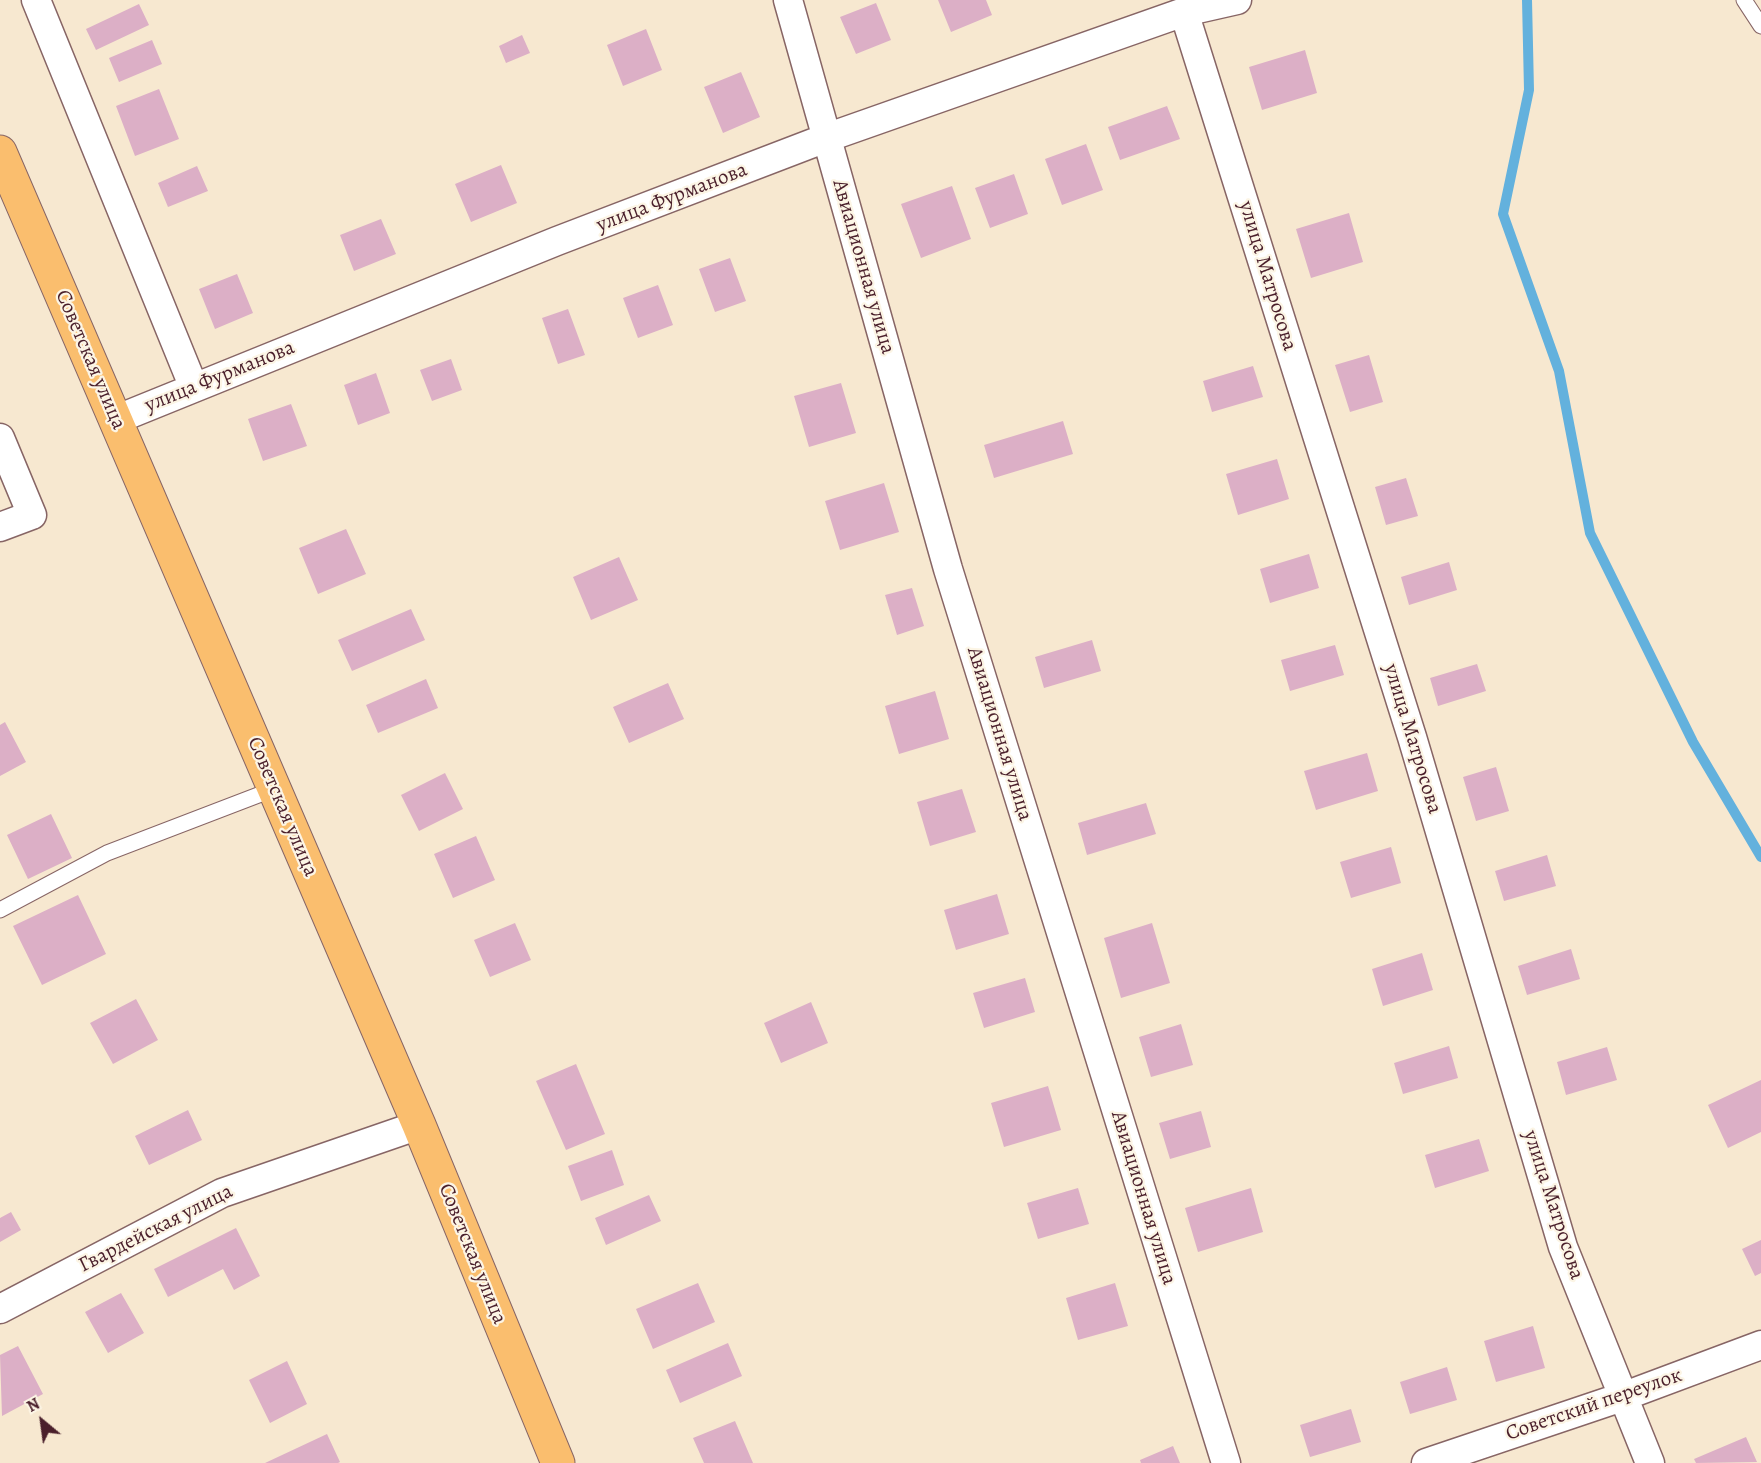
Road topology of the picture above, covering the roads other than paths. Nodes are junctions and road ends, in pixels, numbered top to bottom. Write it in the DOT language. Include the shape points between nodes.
graph roads {
  1 [pos="36,0"];
  2 [pos="788,0"];
  3 [pos="1237,0"];
  4 [pos="1744,0"];
  5 [pos="1184,12"];
  6 [pos="1761,26"];
  7 [pos="826,138"];
  8 [pos="0,152"];
  9 [pos="194,388"];
  10 [pos="115,420"];
  11 [pos="0,438"];
  12 [pos="0,528"];
  13 [pos="274,789"];
  14 [pos="0,910"];
  15 [pos="419,1125"];
  16 [pos="0,1309"];
  17 [pos="1761,1345"];
  18 [pos="1622,1397"];
  19 [pos="558,1463"];
  20 [pos="1226,1463"];
  21 [pos="1426,1463"];
  22 [pos="1650,1463"];
  1 -- 9 [label="street"];
  2 -- 7 [label="street, Авиационная улица"];
  3 -- 5 [label="street, улица Фурманова"];
  4 -- 6 [label="lane"];
  5 -- 7 [label="street, улица Фурманова"];
  5 -- 18 [label="street, улица Матросова" via="1412,737 1563,1247"];
  7 -- 9 [label="street, улица Фурманова"];
  7 -- 20 [label="street, Авиационная улица" via="948,570"];
  8 -- 10 [label="main road, Советская улица"];
  9 -- 10 [label="street, улица Фурманова"];
  10 -- 13 [label="main road, Советская улица"];
  11 -- 12 [label="street" via="32,515"];
  13 -- 14 [label="lane" via="107,853"];
  13 -- 15 [label="main road, Советская улица"];
  15 -- 16 [label="street, Гвардейская улица" via="222,1193"];
  15 -- 19 [label="main road, Советская улица"];
  17 -- 18 [label="street, Советский переулок"];
  18 -- 21 [label="street, Советский переулок"];
  18 -- 22 [label="street, улица Матросова"];
}
